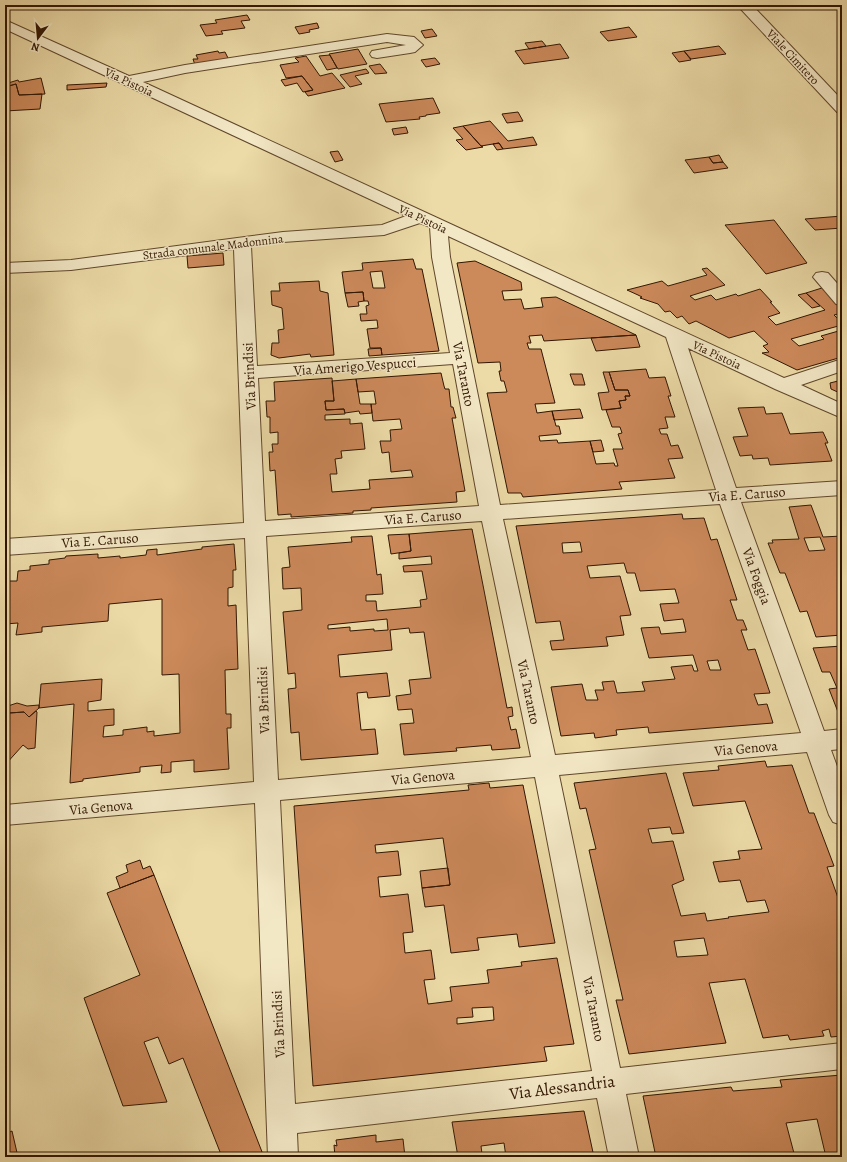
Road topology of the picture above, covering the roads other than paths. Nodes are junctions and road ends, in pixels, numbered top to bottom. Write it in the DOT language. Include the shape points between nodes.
graph roads {
  1 [pos="744,5"];
  2 [pos="5,24"];
  3 [pos="377,54"];
  4 [pos="127,81"];
  5 [pos="842,109"];
  6 [pos="429,222"];
  7 [pos="242,243"];
  8 [pos="5,268"];
  9 [pos="822,277"];
  10 [pos="842,300"];
  11 [pos="674,335"];
  12 [pos="461,358"];
  13 [pos="842,365"];
  14 [pos="248,373"];
  15 [pos="782,385"];
  16 [pos="842,412"];
  17 [pos="842,488"];
  18 [pos="728,496"];
  19 [pos="491,512"];
  20 [pos="256,529"];
  21 [pos="5,547"];
  22 [pos="842,739"];
  23 [pos="816,741"];
  24 [pos="545,766"];
  25 [pos="267,791"];
  26 [pos="5,815"];
  27 [pos="842,815"];
  28 [pos="842,1056"];
  29 [pos="608,1082"];
  30 [pos="282,1120"];
  31 [pos="284,1157"];
  32 [pos="624,1157"];
  1 -- 5 [label="street, Viale Cimitero"];
  2 -- 4 [label="street, Via Pistoia"];
  3 -- 4 [label="street" via="410,49 416,45 408,40 387,38 192,68"];
  4 -- 6 [label="street, Via Pistoia"];
  6 -- 7 [label="street, Strada comunale Madonnina" via="384,230 283,237"];
  6 -- 11 [label="street, Via Pistoia"];
  6 -- 12 [label="street, Via Taranto" via="441,257"];
  7 -- 8 [label="street, Strada comunale Madonnina" via="71,265"];
  7 -- 14 [label="street, Via Brindisi"];
  9 -- 10 [label="street"];
  11 -- 15 [label="street, Via Pistoia"];
  11 -- 18 [label="street, Via Foggia"];
  12 -- 14 [label="street, Via Amerigo Vespucci"];
  12 -- 19 [label="street, Via Taranto"];
  13 -- 15 [label="street"];
  14 -- 20 [label="street, Via Brindisi"];
  15 -- 16 [label="street, Via Pistoia"];
  17 -- 18 [label="street, Via E. Caruso"];
  18 -- 19 [label="street, Via E. Caruso"];
  18 -- 23 [label="street, Via Foggia"];
  19 -- 20 [label="street, Via E. Caruso"];
  19 -- 24 [label="street, Via Taranto"];
  20 -- 21 [label="street, Via E. Caruso"];
  20 -- 25 [label="street, Via Brindisi"];
  22 -- 23 [label="street, Via Genova"];
  23 -- 24 [label="street, Via Genova"];
  23 -- 27 [label="street, Via Foggia"];
  24 -- 25 [label="street, Via Genova"];
  24 -- 29 [label="street, Via Taranto"];
  25 -- 26 [label="street, Via Genova"];
  25 -- 30 [label="street, Via Brindisi"];
  28 -- 29 [label="street, Via Alessandria"];
  29 -- 30 [label="street, Via Alessandria"];
  29 -- 32 [label="street, Via Taranto"];
  30 -- 31 [label="street, Via Brindisi"];
}
